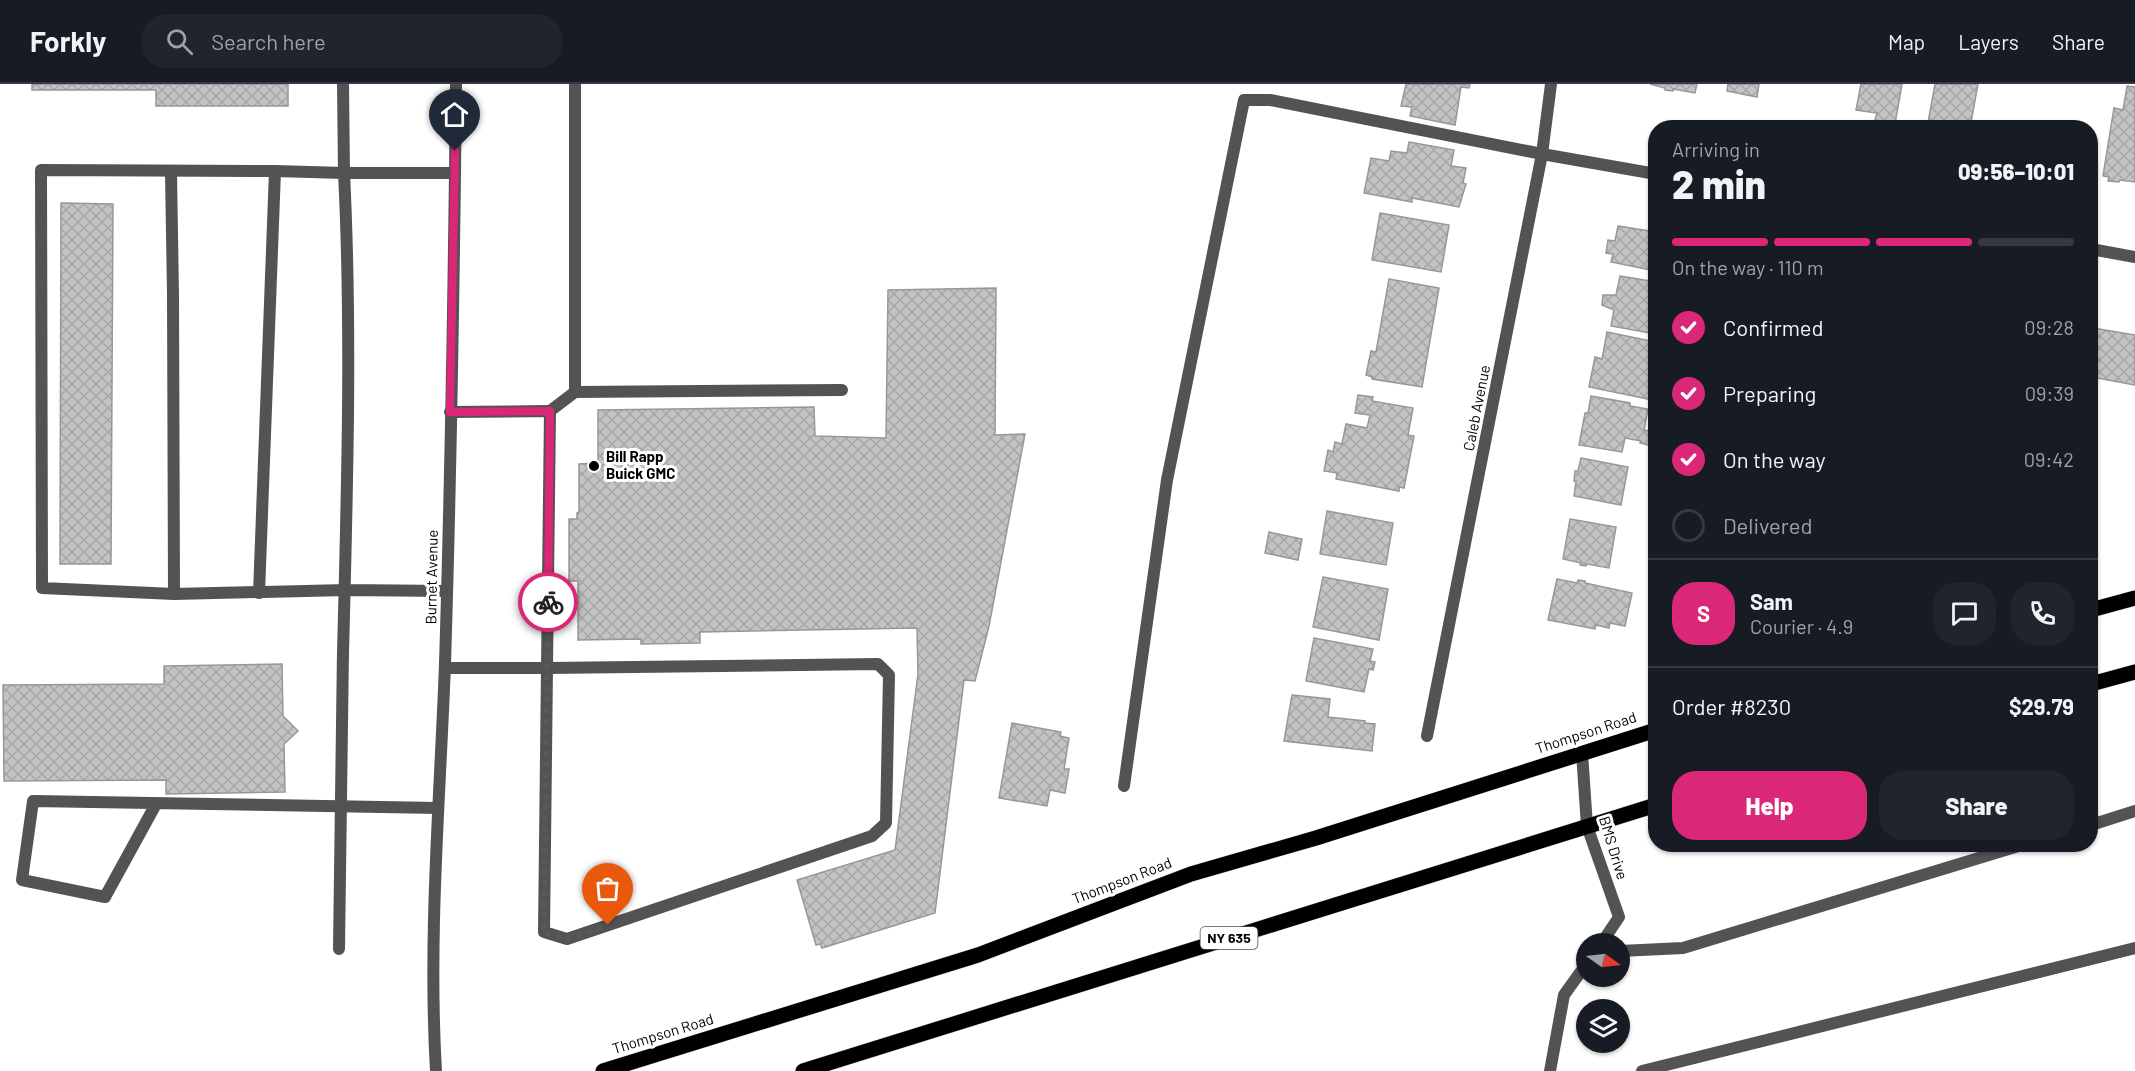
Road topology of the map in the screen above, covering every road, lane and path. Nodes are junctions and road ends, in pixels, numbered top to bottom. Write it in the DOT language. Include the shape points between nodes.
graph roads {
  1 [pos="344,84"];
  2 [pos="456,84"];
  3 [pos="574,84"];
  4 [pos="1551,84"];
  5 [pos="1542,154"];
  6 [pos="275,171"];
  7 [pos="171,172"];
  8 [pos="344,173"];
  9 [pos="455,173"];
  10 [pos="1648,173"];
  11 [pos="2098,250"];
  12 [pos="2135,256"];
  13 [pos="842,390"];
  14 [pos="575,392"];
  15 [pos="550,411"];
  16 [pos="450,412"];
  17 [pos="346,590"];
  18 [pos="446,591"];
  19 [pos="259,593"];
  20 [pos="174,594"];
  21 [pos="2135,598"];
  22 [pos="2098,608"];
  23 [pos="445,668"];
  24 [pos="547,668"];
  25 [pos="2135,672"];
  26 [pos="2098,682"];
  27 [pos="1648,732"];
  28 [pos="1427,736"];
  29 [pos="1582,753"];
  30 [pos="1124,786"];
  31 [pos="156,804"];
  32 [pos="342,807"];
  33 [pos="1648,807"];
  34 [pos="438,808"];
  35 [pos="2135,811"];
  36 [pos="2098,823"];
  37 [pos="1587,826"];
  38 [pos="1999,852"];
  39 [pos="1608,933"];
  40 [pos="2135,948"];
  41 [pos="339,949"];
  42 [pos="1630,951"];
  43 [pos="1576,978"];
  44 [pos="436,1071"];
  45 [pos="603,1071"];
  46 [pos="803,1071"];
  47 [pos="1550,1071"];
  48 [pos="1642,1071"];
  1 -- 8 [label="street"];
  2 -- 9 [label="street, Burnet Avenue"];
  3 -- 14 [label="street"];
  4 -- 5 [label="street, Caleb Avenue"];
  5 -- 10 [label="street"];
  5 -- 28 [label="street, Caleb Avenue"];
  5 -- 30 [label="street" via="1270,100 1244,100 1167,480"];
  6 -- 7 [label="street"];
  6 -- 8 [label="street"];
  6 -- 19 [label="street"];
  7 -- 20 [label="street"];
  7 -- 20 [label="street" via="41,170 42,588"];
  8 -- 9 [label="street"];
  8 -- 17 [label="street" via="348,238"];
  9 -- 16 [label="street, Burnet Avenue"];
  11 -- 12 [label="street"];
  13 -- 14 [label="street"];
  14 -- 15 [label="street"];
  15 -- 16 [label="street"];
  15 -- 24 [label="street"];
  16 -- 18 [label="street, Burnet Avenue"];
  17 -- 18 [label="street"];
  17 -- 19 [label="street"];
  17 -- 32 [label="street"];
  18 -- 23 [label="street, Burnet Avenue"];
  19 -- 20 [label="street"];
  21 -- 22 [label="main road"];
  23 -- 24 [label="street"];
  23 -- 34 [label="street, Burnet Avenue"];
  24 -- 24 [label="street" via="544,932 567,939 872,836 886,823 889,675 878,664"];
  25 -- 26 [label="main road"];
  27 -- 29 [label="main road, Thompson Road"];
  29 -- 37 [label="street, BMS Drive"];
  29 -- 45 [label="main road, Thompson Road" via="1191,874 978,955"];
  31 -- 31 [label="street" via="105,897 22,880 33,801"];
  31 -- 32 [label="street"];
  32 -- 34 [label="street"];
  32 -- 41 [label="street"];
  33 -- 37 [label="main road, NY 635"];
  34 -- 44 [label="street, Burnet Avenue" via="432,1006"];
  35 -- 36 [label="street"];
  37 -- 39 [label="street, BMS Drive" via="1619,917"];
  37 -- 46 [label="main road, NY 635"];
  38 -- 42 [label="street" via="1683,948"];
  40 -- 48 [label="street"];
  43 -- 47 [label="street" via="1564,995"];
}
